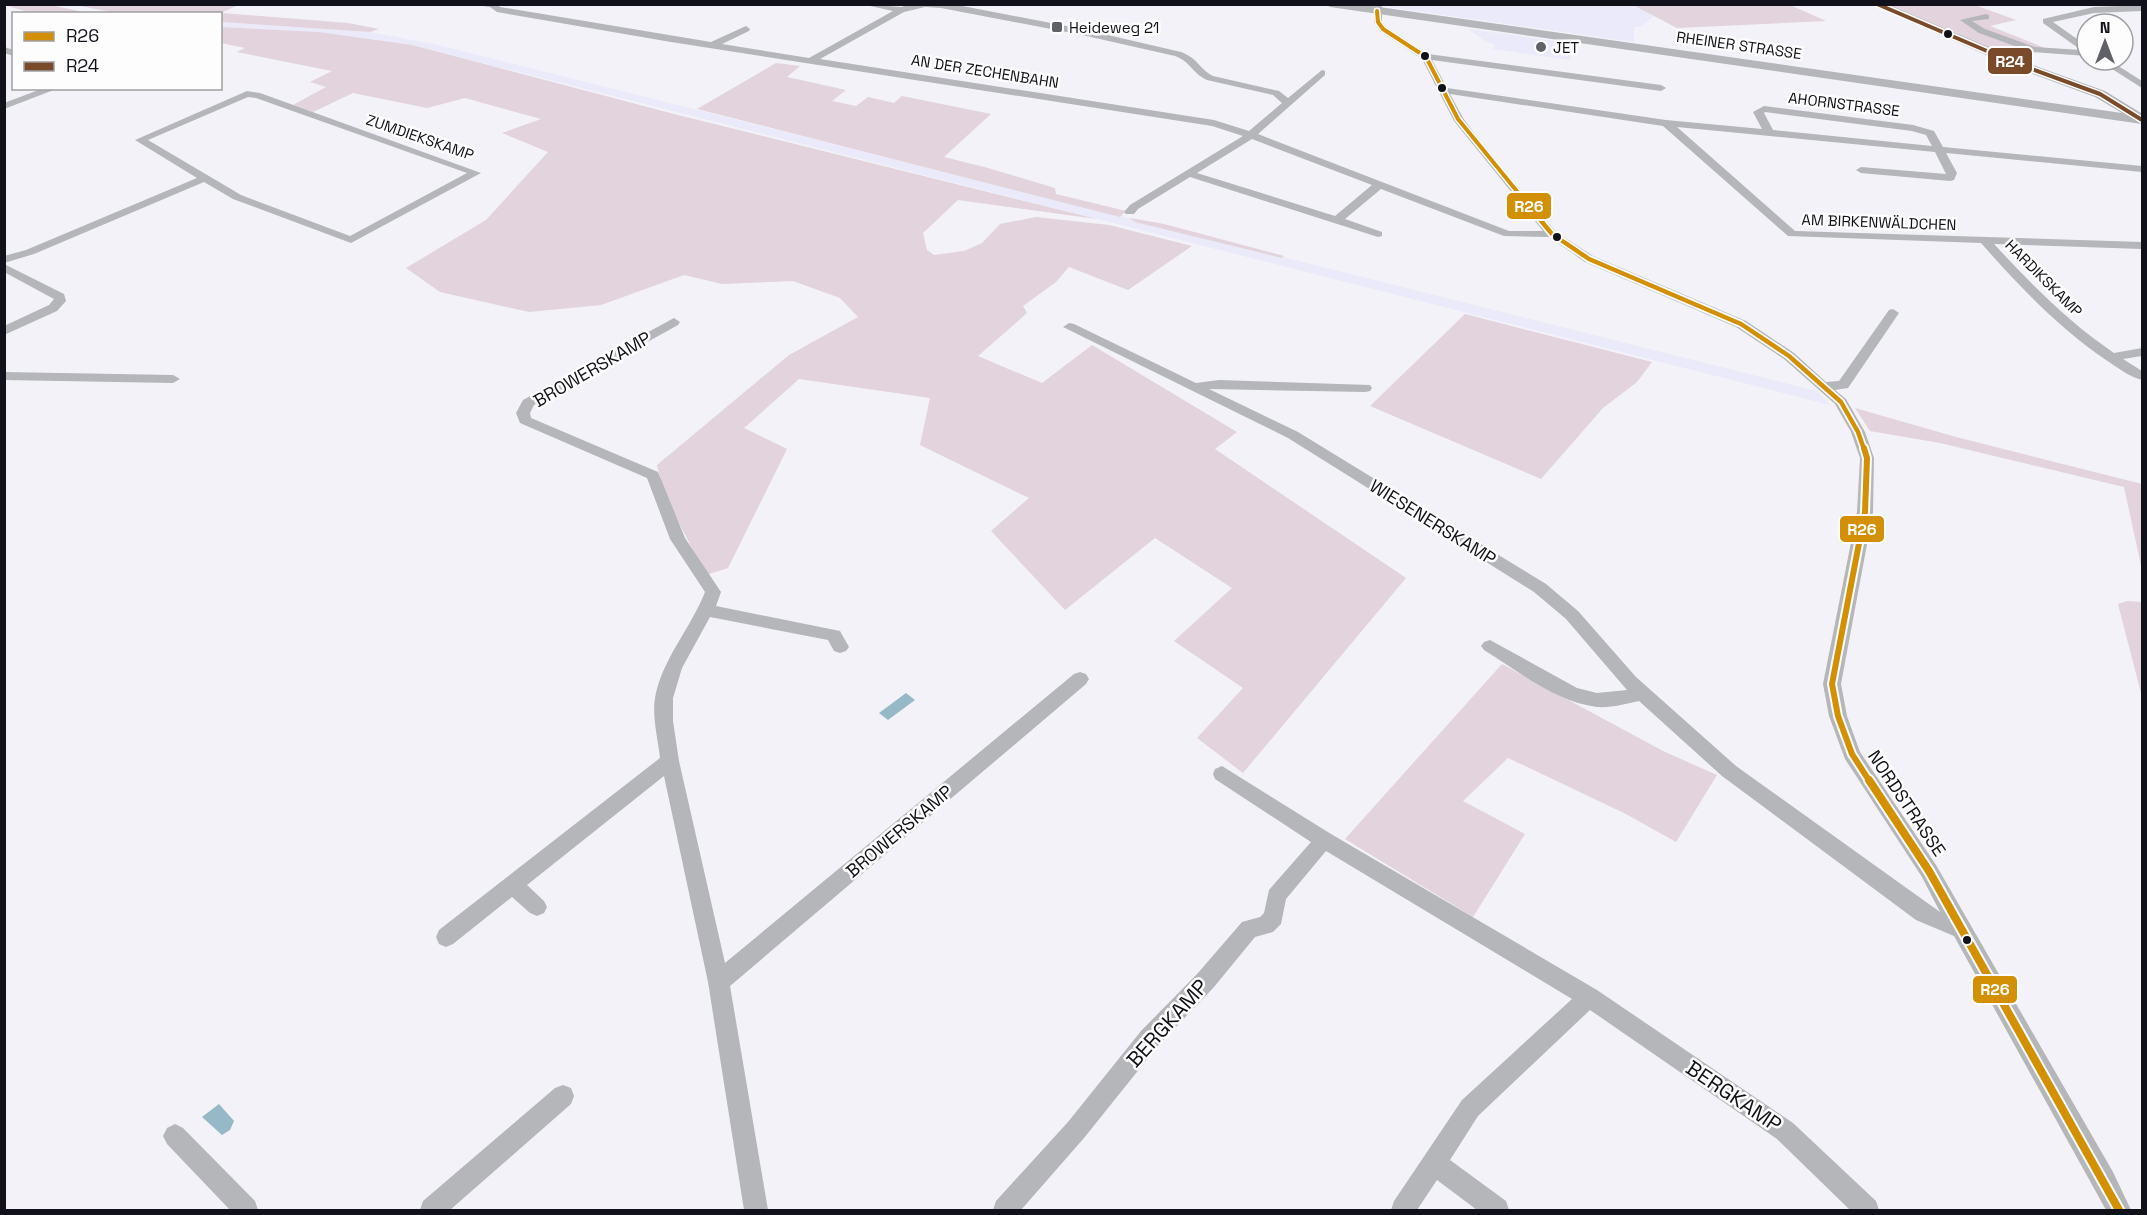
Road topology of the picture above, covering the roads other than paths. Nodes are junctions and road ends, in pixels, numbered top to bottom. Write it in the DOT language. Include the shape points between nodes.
graph roads {
  1 [pos="473,4"];
  2 [pos="865,4"];
  3 [pos="925,4"];
  4 [pos="1330,4"];
  5 [pos="1876,4"];
  6 [pos="492,5"];
  7 [pos="1378,8"];
  8 [pos="2142,8"];
  9 [pos="901,10"];
  10 [pos="2081,12"];
  11 [pos="2075,14"];
  12 [pos="1986,17"];
  13 [pos="746,29"];
  14 [pos="2075,42"];
  15 [pos="713,45"];
  16 [pos="2075,51"];
  17 [pos="1426,57"];
  18 [pos="812,60"];
  19 [pos="2122,72"];
  20 [pos="1322,74"];
  21 [pos="2142,85"];
  22 [pos="1661,88"];
  23 [pos="49,90"];
  24 [pos="1442,90"];
  25 [pos="1288,103"];
  26 [pos="4,106"];
  27 [pos="2142,120"];
  28 [pos="1666,123"];
  29 [pos="1769,132"];
  30 [pos="1251,135"];
  31 [pos="1938,150"];
  32 [pos="2142,169"];
  33 [pos="1861,170"];
  34 [pos="1190,174"];
  35 [pos="203,178"];
  36 [pos="1380,184"];
  37 [pos="1130,212"];
  38 [pos="1337,220"];
  39 [pos="1378,234"];
  40 [pos="1552,234"];
  41 [pos="1984,240"];
  42 [pos="2142,245"];
  43 [pos="4,260"];
  44 [pos="4,267"];
  45 [pos="1893,313"];
  46 [pos="674,322"];
  47 [pos="1069,327"];
  48 [pos="4,331"];
  49 [pos="2142,352"];
  50 [pos="2113,357"];
  51 [pos="4,376"];
  52 [pos="2142,376"];
  53 [pos="173,379"];
  54 [pos="1826,386"];
  55 [pos="1196,387"];
  56 [pos="1365,387"];
  57 [pos="706,610"];
  58 [pos="1490,646"];
  59 [pos="840,647"];
  60 [pos="1080,680"];
  61 [pos="1643,693"];
  62 [pos="670,761"];
  63 [pos="1222,774"];
  64 [pos="1324,840"];
  65 [pos="512,885"];
  66 [pos="537,907"];
  67 [pos="1960,929"];
  68 [pos="446,937"];
  69 [pos="718,982"];
  70 [pos="1589,997"];
  71 [pos="563,1096"];
  72 [pos="175,1136"];
  73 [pos="1435,1164"];
  74 [pos="246,1210"];
  75 [pos="432,1210"];
  76 [pos="756,1210"];
  77 [pos="1005,1210"];
  78 [pos="1403,1210"];
  79 [pos="1497,1210"];
  80 [pos="1867,1210"];
  81 [pos="2119,1210"];
  1 -- 6 [label="street, AN DER ZECHENBAHN"];
  2 -- 9 [label="street"];
  3 -- 9 [label="street"];
  3 -- 25 [label="street" via="1178,54 1191,59 1200,73 1210,78 1276,93"];
  4 -- 7 [label="main road, RHEINER STRASSE"];
  5 -- 27 [label="main road" via="2100,94"];
  6 -- 15 [label="street, AN DER ZECHENBAHN"];
  7 -- 17 [label="street" via="1378,22 1383,29"];
  7 -- 27 [label="main road, RHEINER STRASSE"];
  8 -- 10 [label="street"];
  9 -- 18 [label="street"];
  11 -- 14 [label="street" via="2046,21"];
  12 -- 16 [label="street" via="1964,20 1982,31 2034,50"];
  13 -- 15 [label="street"];
  15 -- 18 [label="street, AN DER ZECHENBAHN"];
  17 -- 22 [label="street"];
  17 -- 24 [label="street, NORDSTRASSE"];
  18 -- 30 [label="street, AN DER ZECHENBAHN" via="1183,117"];
  19 -- 21 [label="street"];
  20 -- 25 [label="street"];
  23 -- 26 [label="street"];
  24 -- 28 [label="street"];
  24 -- 40 [label="street, NORDSTRASSE" via="1482,151"];
  25 -- 30 [label="street"];
  28 -- 29 [label="street, AHORNSTRASSE"];
  28 -- 41 [label="street, AM BIRKENWÄLDCHEN" via="1792,234"];
  29 -- 31 [label="street, AHORNSTRASSE"];
  29 -- 31 [label="street, AHORNSTRASSE" via="1758,112 1764,109 1913,128 1930,133"];
  30 -- 34 [label="street"];
  30 -- 36 [label="street, AN DER ZECHENBAHN"];
  31 -- 32 [label="street, AHORNSTRASSE"];
  31 -- 33 [label="street, AHORNSTRASSE" via="1952,172 1950,178"];
  34 -- 37 [label="street"];
  34 -- 38 [label="street"];
  35 -- 35 [label="street, ZUMDIEKSKAMP" via="237,197 351,240 476,172 247,94 140,140"];
  35 -- 43 [label="street"];
  36 -- 38 [label="street"];
  36 -- 40 [label="street, AN DER ZECHENBAHN" via="1508,234"];
  38 -- 39 [label="street"];
  40 -- 54 [label="street, NORDSTRASSE" via="1589,259 1741,324 1790,356"];
  41 -- 42 [label="street, AM BIRKENWÄLDCHEN"];
  41 -- 50 [label="street, HARDIKSKAMP" via="2068,327"];
  44 -- 48 [label="street" via="57,295 60,301"];
  45 -- 54 [label="street" via="1843,385"];
  46 -- 57 [label="street, BROWERSKAMP" via="528,403 523,413 525,420 654,475 678,539 713,592"];
  47 -- 55 [label="street, WIESENERSKAMP"];
  49 -- 50 [label="street"];
  50 -- 52 [label="street, HARDIKSKAMP"];
  51 -- 53 [label="street"];
  54 -- 67 [label="street, NORDSTRASSE" via="1841,402 1867,458 1865,512 1832,684 1838,716 1852,754 1929,871"];
  55 -- 56 [label="street"];
  55 -- 61 [label="street, WIESENERSKAMP" via="1293,435 1540,588 1572,615"];
  57 -- 59 [label="street" via="834,635"];
  57 -- 62 [label="street, BROWERSKAMP" via="673,668 664,698"];
  58 -- 61 [label="street" via="1562,688 1595,700 1618,700"];
  60 -- 69 [label="street, BROWERSKAMP"];
  61 -- 67 [label="street, WIESENERSKAMP" via="1729,771 1923,913"];
  62 -- 65 [label="street"];
  62 -- 69 [label="street, BROWERSKAMP"];
  63 -- 64 [label="street, BERGKAMP"];
  64 -- 70 [label="street, BERGKAMP"];
  64 -- 77 [label="street, BERGKAMP" via="1276,896 1274,917 1266,925 1249,929 1149,1039"];
  65 -- 66 [label="street"];
  65 -- 68 [label="street"];
  67 -- 81 [label="street, NORDSTRASSE"];
  69 -- 76 [label="street, BROWERSKAMP"];
  70 -- 73 [label="street" via="1470,1108"];
  70 -- 80 [label="street, BERGKAMP" via="1785,1131"];
  71 -- 75 [label="street"];
  72 -- 74 [label="street"];
  73 -- 78 [label="street"];
  73 -- 79 [label="street"];
}
